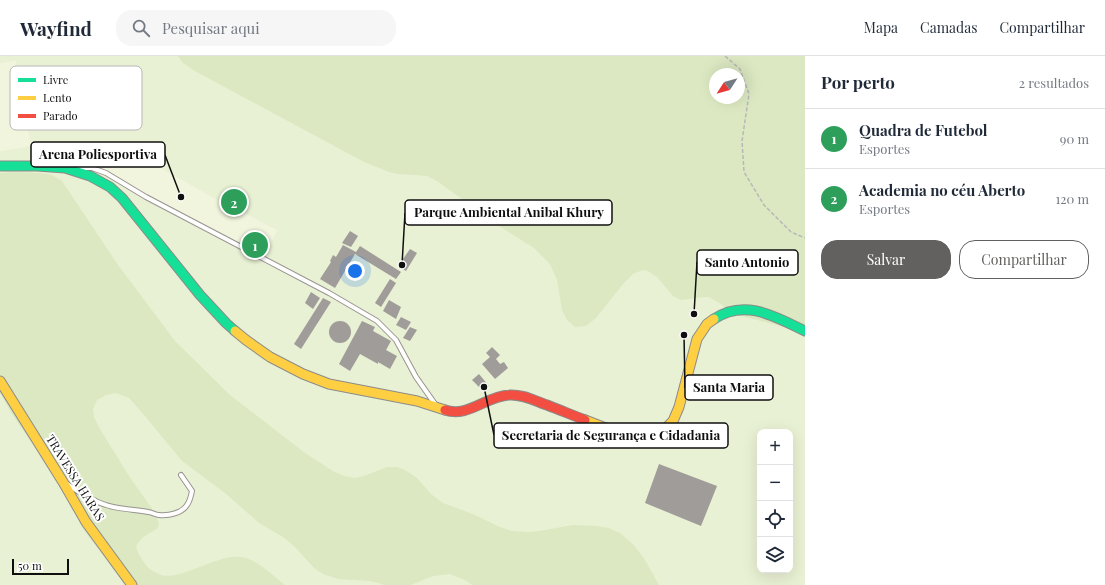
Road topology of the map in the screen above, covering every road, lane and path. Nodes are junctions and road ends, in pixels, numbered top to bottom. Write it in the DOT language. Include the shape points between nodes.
graph roads {
  1 [pos="725,56"];
  2 [pos="0,166"];
  3 [pos="65,168"];
  4 [pos="805,238"];
  5 [pos="805,331"];
  6 [pos="0,381"];
  7 [pos="438,408"];
  8 [pos="181,475"];
  9 [pos="64,482"];
  10 [pos="132,585"];
  1 -- 4 [label="path" via="740,69 749,94 742,141 744,172 764,205 791,232"];
  2 -- 3 [label="street"];
  3 -- 7 [label="lane" via="92,168 106,174 377,321 396,340 416,377"];
  3 -- 7 [label="street" via="90,176 110,187 122,198 200,295 226,323 270,357 328,384 417,401"];
  5 -- 7 [label="street" via="766,313 751,310 735,310 720,315 707,324 697,339 673,421 663,431 649,435 636,437 622,434 520,396 507,395 462,412"];
  6 -- 9 [label="street, TRAVESSA HARAS"];
  8 -- 9 [label="lane" via="192,491 190,500 179,512 170,515 126,509 94,501"];
  9 -- 10 [label="street, TRAVESSA HARAS" via="88,523"];
}
